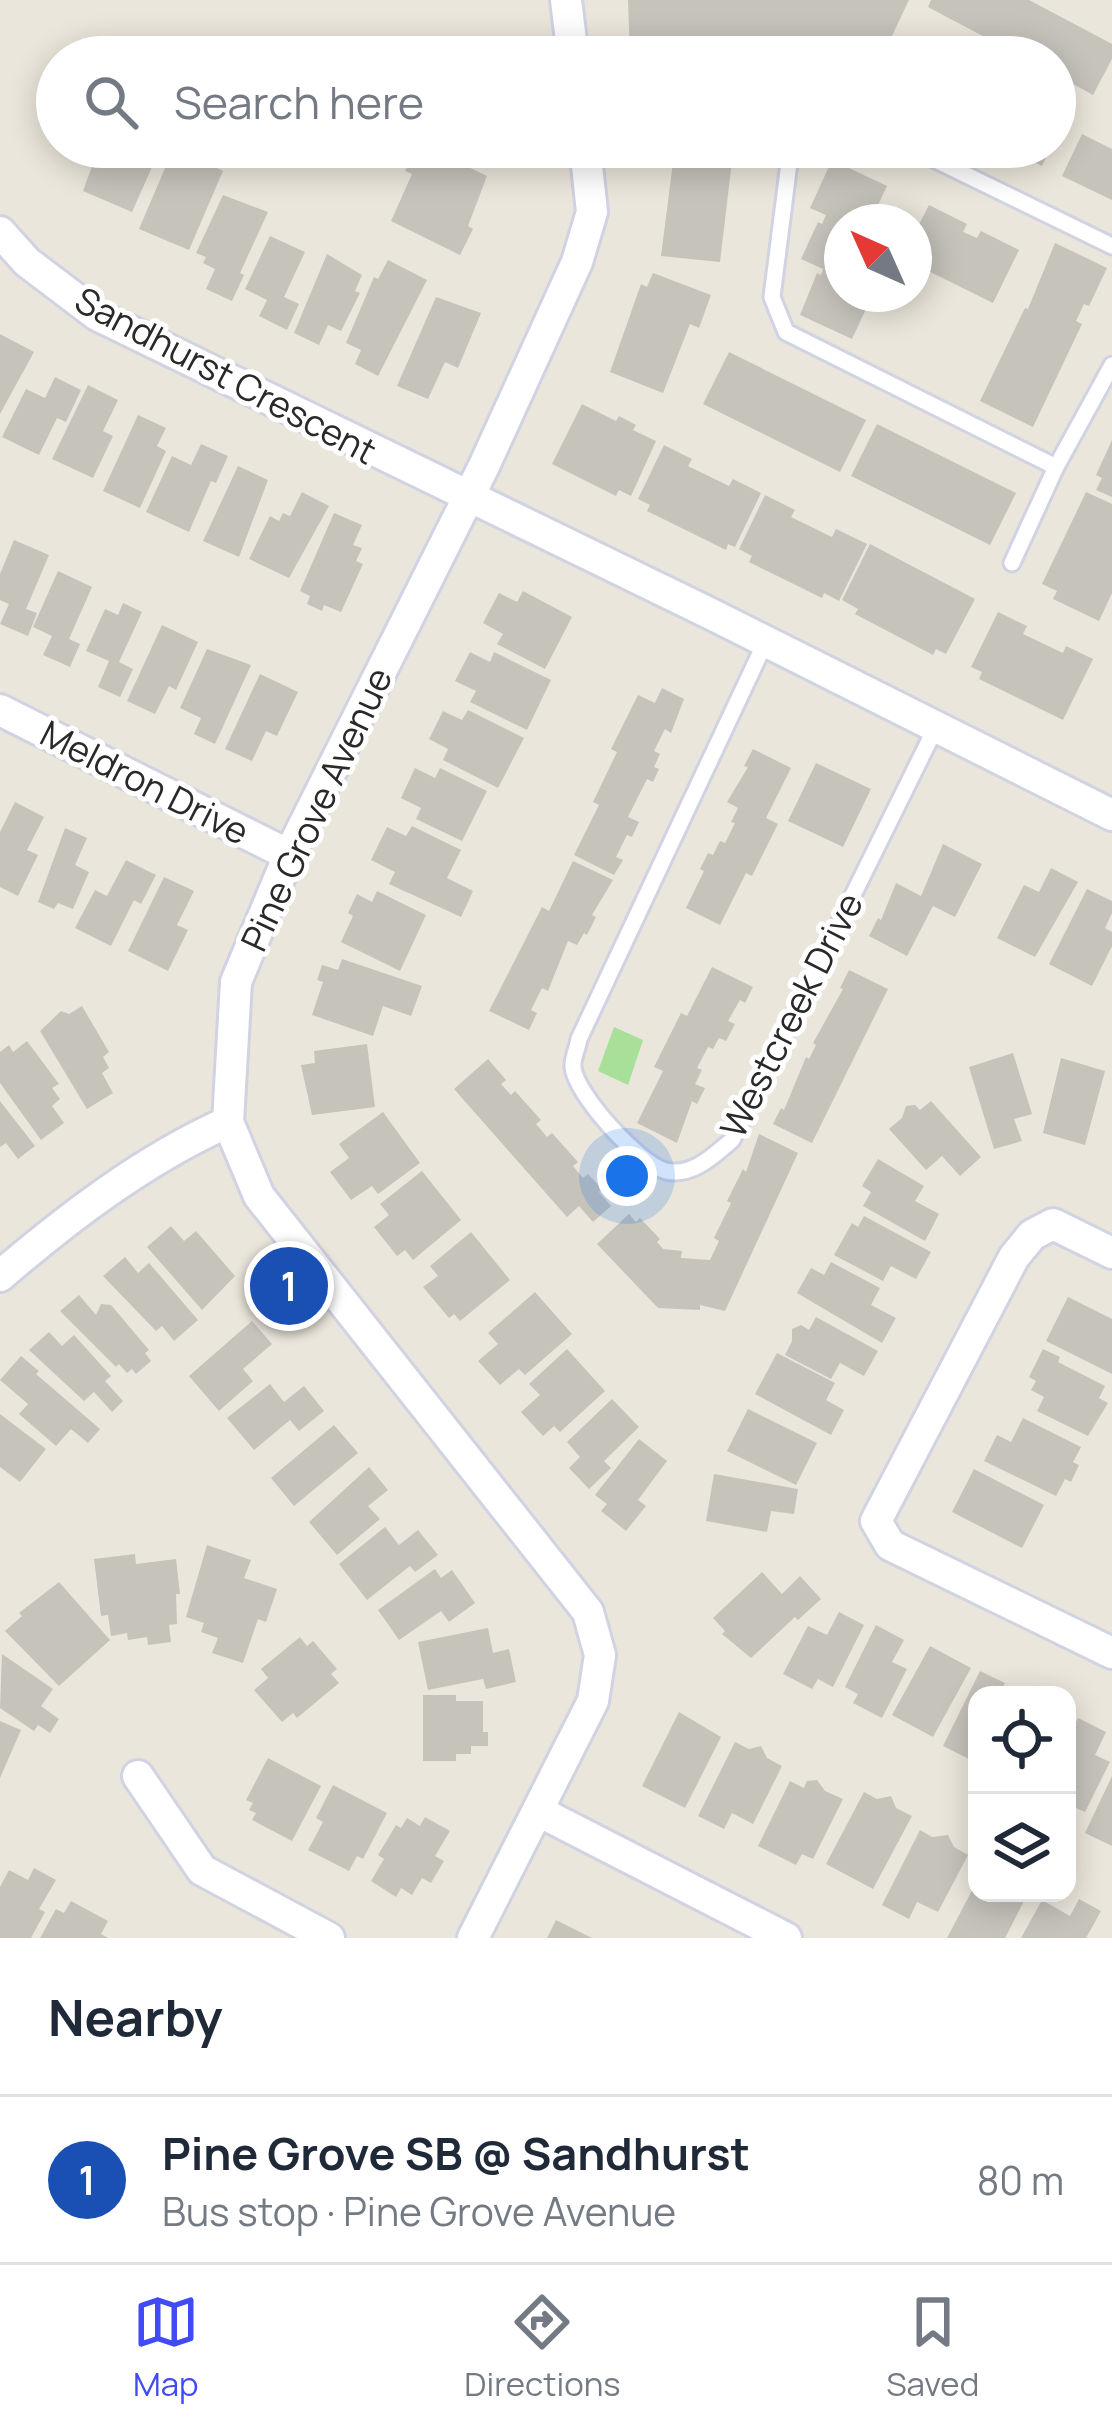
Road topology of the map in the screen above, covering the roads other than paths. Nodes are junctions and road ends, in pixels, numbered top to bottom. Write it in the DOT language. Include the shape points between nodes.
graph roads {
  1 [pos="566,0"];
  2 [pos="570,36"];
  3 [pos="587,168"];
  4 [pos="787,168"];
  5 [pos="952,168"];
  6 [pos="0,232"];
  7 [pos="1112,246"];
  8 [pos="1112,365"];
  9 [pos="1056,467"];
  10 [pos="466,497"];
  11 [pos="1012,563"];
  12 [pos="765,643"];
  13 [pos="0,710"];
  14 [pos="934,729"];
  15 [pos="1112,815"];
  16 [pos="289,855"];
  17 [pos="228,1122"];
  18 [pos="1112,1253"];
  19 [pos="0,1276"];
  20 [pos="1112,1653"];
  21 [pos="138,1776"];
  22 [pos="540,1812"];
  23 [pos="328,1938"];
  24 [pos="473,1938"];
  25 [pos="786,1938"];
  1 -- 2 [label="street"];
  3 -- 10 [label="street, Pine Grove Avenue" via="592,212 577,262"];
  4 -- 9 [label="lane" via="772,297 786,332"];
  5 -- 7 [label="lane"];
  6 -- 10 [label="street, Sandhurst Crescent" via="97,315"];
  8 -- 9 [label="lane"];
  9 -- 11 [label="lane"];
  10 -- 12 [label="street"];
  10 -- 16 [label="street, Pine Grove Avenue"];
  12 -- 14 [label="street"];
  12 -- 14 [label="lane, Westcreek Drive" via="579,1039 573,1067 584,1098 666,1172 698,1168 732,1140"];
  13 -- 16 [label="street, Meldron Drive"];
  14 -- 15 [label="street"];
  16 -- 17 [label="street, Pine Grove Avenue" via="236,982"];
  17 -- 19 [label="street" via="74,1216"];
  17 -- 22 [label="street, Pine Grove Avenue" via="260,1196 588,1612 600,1655 593,1701"];
  18 -- 20 [label="street" via="1053,1224 1032,1235 876,1521 890,1545"];
  21 -- 23 [label="street" via="202,1870"];
  22 -- 24 [label="street, Pine Grove Avenue"];
  22 -- 25 [label="street"];
}
